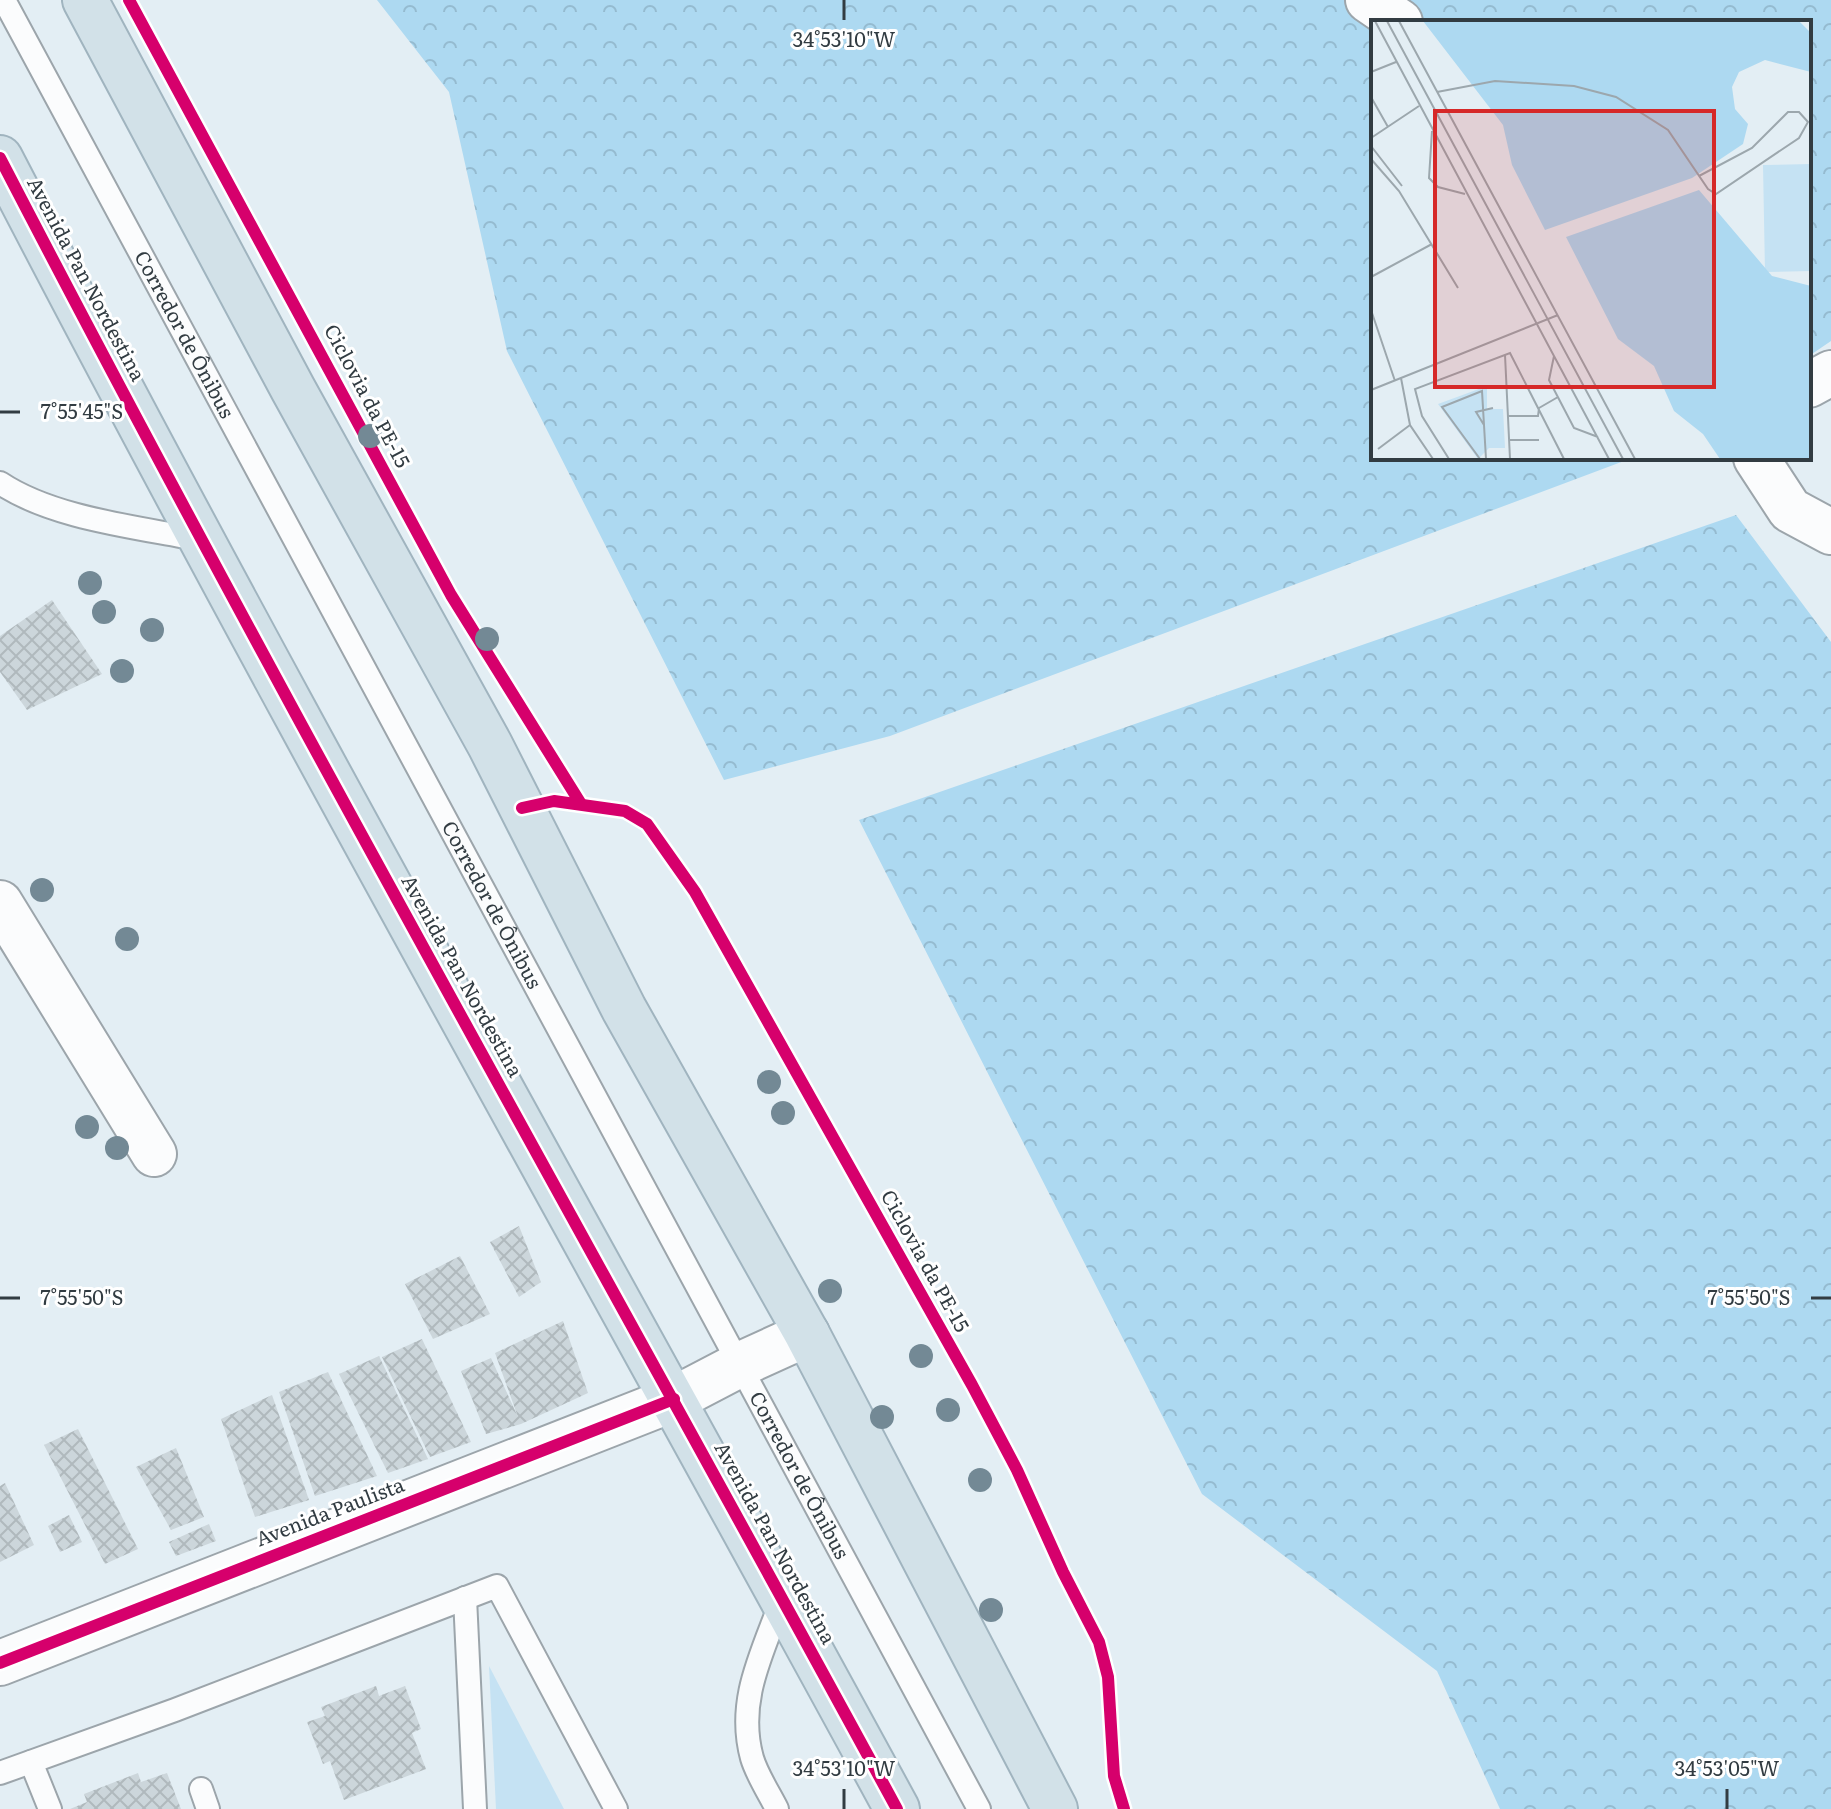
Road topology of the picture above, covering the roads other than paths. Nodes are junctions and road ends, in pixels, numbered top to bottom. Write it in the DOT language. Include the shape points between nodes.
graph roads {
  1 [pos="4,0"];
  2 [pos="85,0"];
  3 [pos="1368,0"];
  4 [pos="1397,20"];
  5 [pos="0,158"];
  6 [pos="1831,373"];
  7 [pos="1811,384"];
  8 [pos="1757,460"];
  9 [pos="0,483"];
  10 [pos="1831,532"];
  11 [pos="202,540"];
  12 [pos="0,903"];
  13 [pos="154,1154"];
  14 [pos="807,1334"];
  15 [pos="741,1364"];
  16 [pos="674,1399"];
  17 [pos="465,1598"];
  18 [pos="783,1598"];
  19 [pos="0,1663"];
  20 [pos="31,1762"];
  21 [pos="0,1773"];
  22 [pos="50,1809"];
  23 [pos="475,1809"];
  24 [pos="616,1809"];
  25 [pos="777,1809"];
  26 [pos="897,1809"];
  27 [pos="979,1809"];
  28 [pos="1055,1809"];
  1 -- 15 [label="lane, Corredor de Ônibus"];
  2 -- 14 [label="highway" via="490,745 624,1009"];
  3 -- 4 [label="main road"];
  5 -- 11 [label="highway, Avenida Pan Nordestina"];
  6 -- 7 [label="main road"];
  8 -- 10 [label="main road" via="1790,510"];
  9 -- 11 [label="lane" via="20,496 82,516"];
  11 -- 16 [label="highway, Avenida Pan Nordestina"];
  12 -- 13 [label="main road"];
  14 -- 15 [label="main road, Avenida Paulista"];
  14 -- 28 [label="highway"];
  15 -- 16 [label="main road, Avenida Paulista"];
  15 -- 27 [label="lane, Corredor de Ônibus"];
  16 -- 18 [label="highway, Avenida Pan Nordestina"];
  16 -- 19 [label="main road, Avenida Paulista"];
  17 -- 20 [label="lane"];
  17 -- 23 [label="lane"];
  17 -- 24 [label="lane" via="500,1588"];
  18 -- 25 [label="lane" via="748,1692 746,1721 752,1759"];
  18 -- 26 [label="highway, Avenida Pan Nordestina"];
  20 -- 21 [label="lane"];
  20 -- 22 [label="lane"];
}
